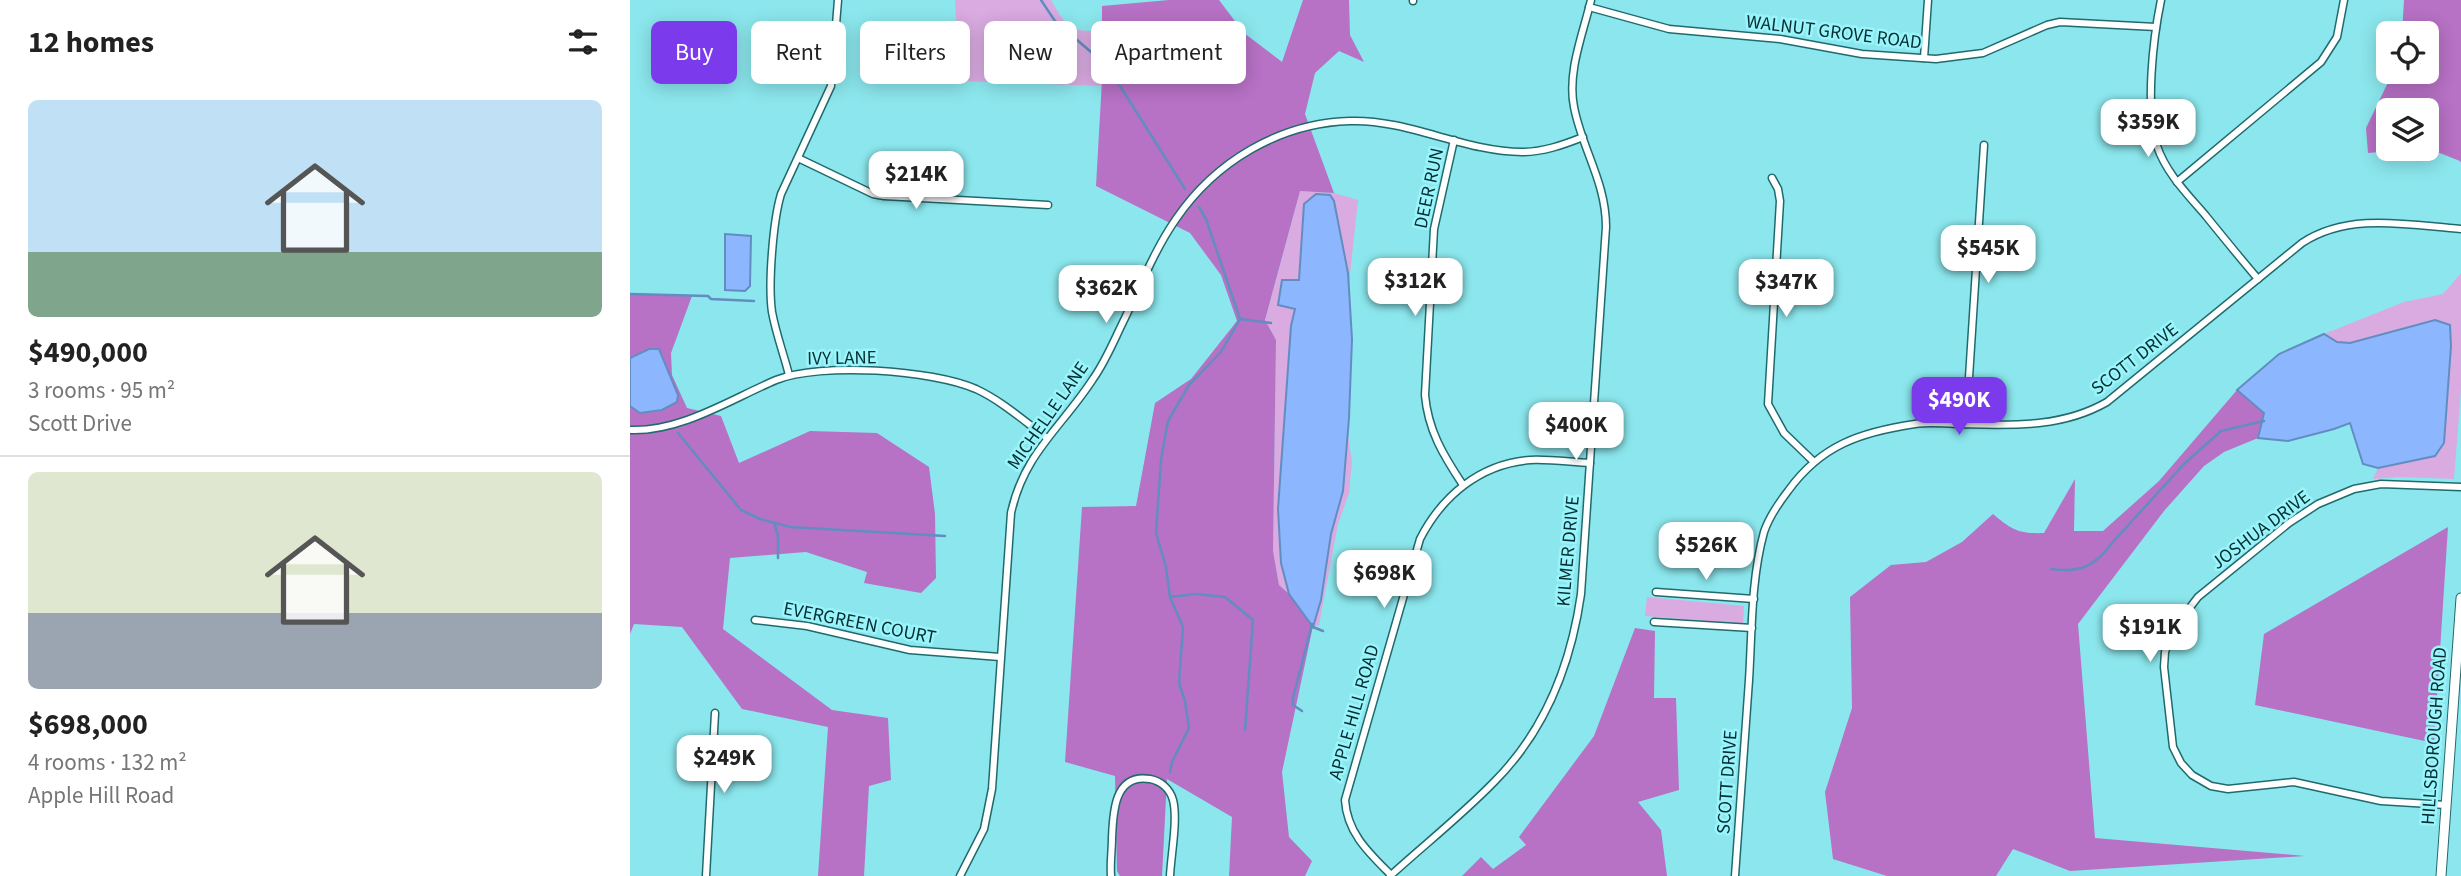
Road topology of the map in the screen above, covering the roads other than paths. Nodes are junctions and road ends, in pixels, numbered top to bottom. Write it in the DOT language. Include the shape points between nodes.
graph roads {
  1 [pos="838,0"];
  2 [pos="1928,0"];
  3 [pos="2161,0"];
  4 [pos="2343,0"];
  5 [pos="1590,4"];
  6 [pos="2156,27"];
  7 [pos="1924,58"];
  8 [pos="1583,137"];
  9 [pos="1454,140"];
  10 [pos="1984,145"];
  11 [pos="798,158"];
  12 [pos="1772,178"];
  13 [pos="2177,182"];
  14 [pos="1048,205"];
  15 [pos="2461,229"];
  16 [pos="2258,279"];
  17 [pos="789,375"];
  18 [pos="1966,424"];
  19 [pos="630,430"];
  20 [pos="1046,438"];
  21 [pos="1814,462"];
  22 [pos="1590,463"];
  23 [pos="1463,485"];
  24 [pos="2461,487"];
  25 [pos="1656,592"];
  26 [pos="2461,598"];
  27 [pos="1754,599"];
  28 [pos="755,620"];
  29 [pos="1654,621"];
  30 [pos="1752,628"];
  31 [pos="1000,657"];
  32 [pos="715,713"];
  33 [pos="2446,805"];
  34 [pos="706,876"];
  35 [pos="960,876"];
  36 [pos="1111,876"];
  37 [pos="1170,876"];
  38 [pos="1390,876"];
  39 [pos="1735,876"];
  40 [pos="2441,876"];
  1 -- 11 [label="street" via="831,86"];
  2 -- 7 [label="street"];
  3 -- 6 [label="street"];
  4 -- 13 [label="street" via="2337,37 2321,62"];
  5 -- 7 [label="street, WALNUT GROVE ROAD" via="1670,29"];
  5 -- 8 [label="street, KILMER DRIVE" via="1572,91"];
  6 -- 7 [label="street, WALNUT GROVE ROAD" via="2060,22 1983,53"];
  6 -- 13 [label="street" via="2153,130 2162,158"];
  8 -- 9 [label="street, MICHELLE LANE" via="1550,149 1523,152"];
  8 -- 22 [label="street, KILMER DRIVE" via="1601,185 1606,219"];
  9 -- 20 [label="street, MICHELLE LANE" via="1384,123 1325,123 1282,135 1234,159 1175,220 1094,378"];
  9 -- 23 [label="street, DEER RUN" via="1434,229 1425,395 1434,437"];
  10 -- 18 [label="street"];
  11 -- 14 [label="street" via="873,194"];
  11 -- 17 [label="street" via="777,208 771,293"];
  12 -- 21 [label="street" via="1780,201 1768,404 1784,433"];
  13 -- 16 [label="street"];
  15 -- 16 [label="street, SCOTT DRIVE" via="2362,223 2339,226 2310,237"];
  16 -- 18 [label="street, SCOTT DRIVE" via="2099,407 2039,424"];
  17 -- 19 [label="street, IVY LANE" via="673,424"];
  17 -- 20 [label="street, IVY LANE" via="834,369 949,380 992,397"];
  18 -- 21 [label="street, SCOTT DRIVE" via="1884,428 1847,440"];
  20 -- 31 [label="street, MICHELLE LANE" via="1019,482 1013,504"];
  21 -- 27 [label="street, SCOTT DRIVE" via="1777,505 1765,529"];
  22 -- 23 [label="street, APPLE HILL ROAD" via="1530,460 1494,468"];
  22 -- 38 [label="street, KILMER DRIVE" via="1578,614 1567,662 1549,704 1522,749 1494,782"];
  23 -- 38 [label="street, APPLE HILL ROAD" via="1433,516 1420,539 1347,789 1346,808 1353,832"];
  24 -- 33 [label="street, JOSHUA DRIVE" via="2381,484 2318,504 2198,597 2170,638 2164,667 2173,747 2192,775 2211,786 2228,789 2294,782 2381,801"];
  25 -- 27 [label="street"];
  26 -- 33 [label="street, HILLSBOROUGH ROAD"];
  27 -- 30 [label="street, SCOTT DRIVE"];
  28 -- 31 [label="street, EVERGREEN COURT" via="807,626 910,650"];
  29 -- 30 [label="street"];
  30 -- 39 [label="street, SCOTT DRIVE"];
  31 -- 35 [label="street, MICHELLE LANE" via="989,812"];
  32 -- 34 [label="street"];
  33 -- 40 [label="street, HILLSBOROUGH ROAD"];
  36 -- 37 [label="street" via="1117,797 1126,784 1147,778 1168,789 1174,803"];
}
